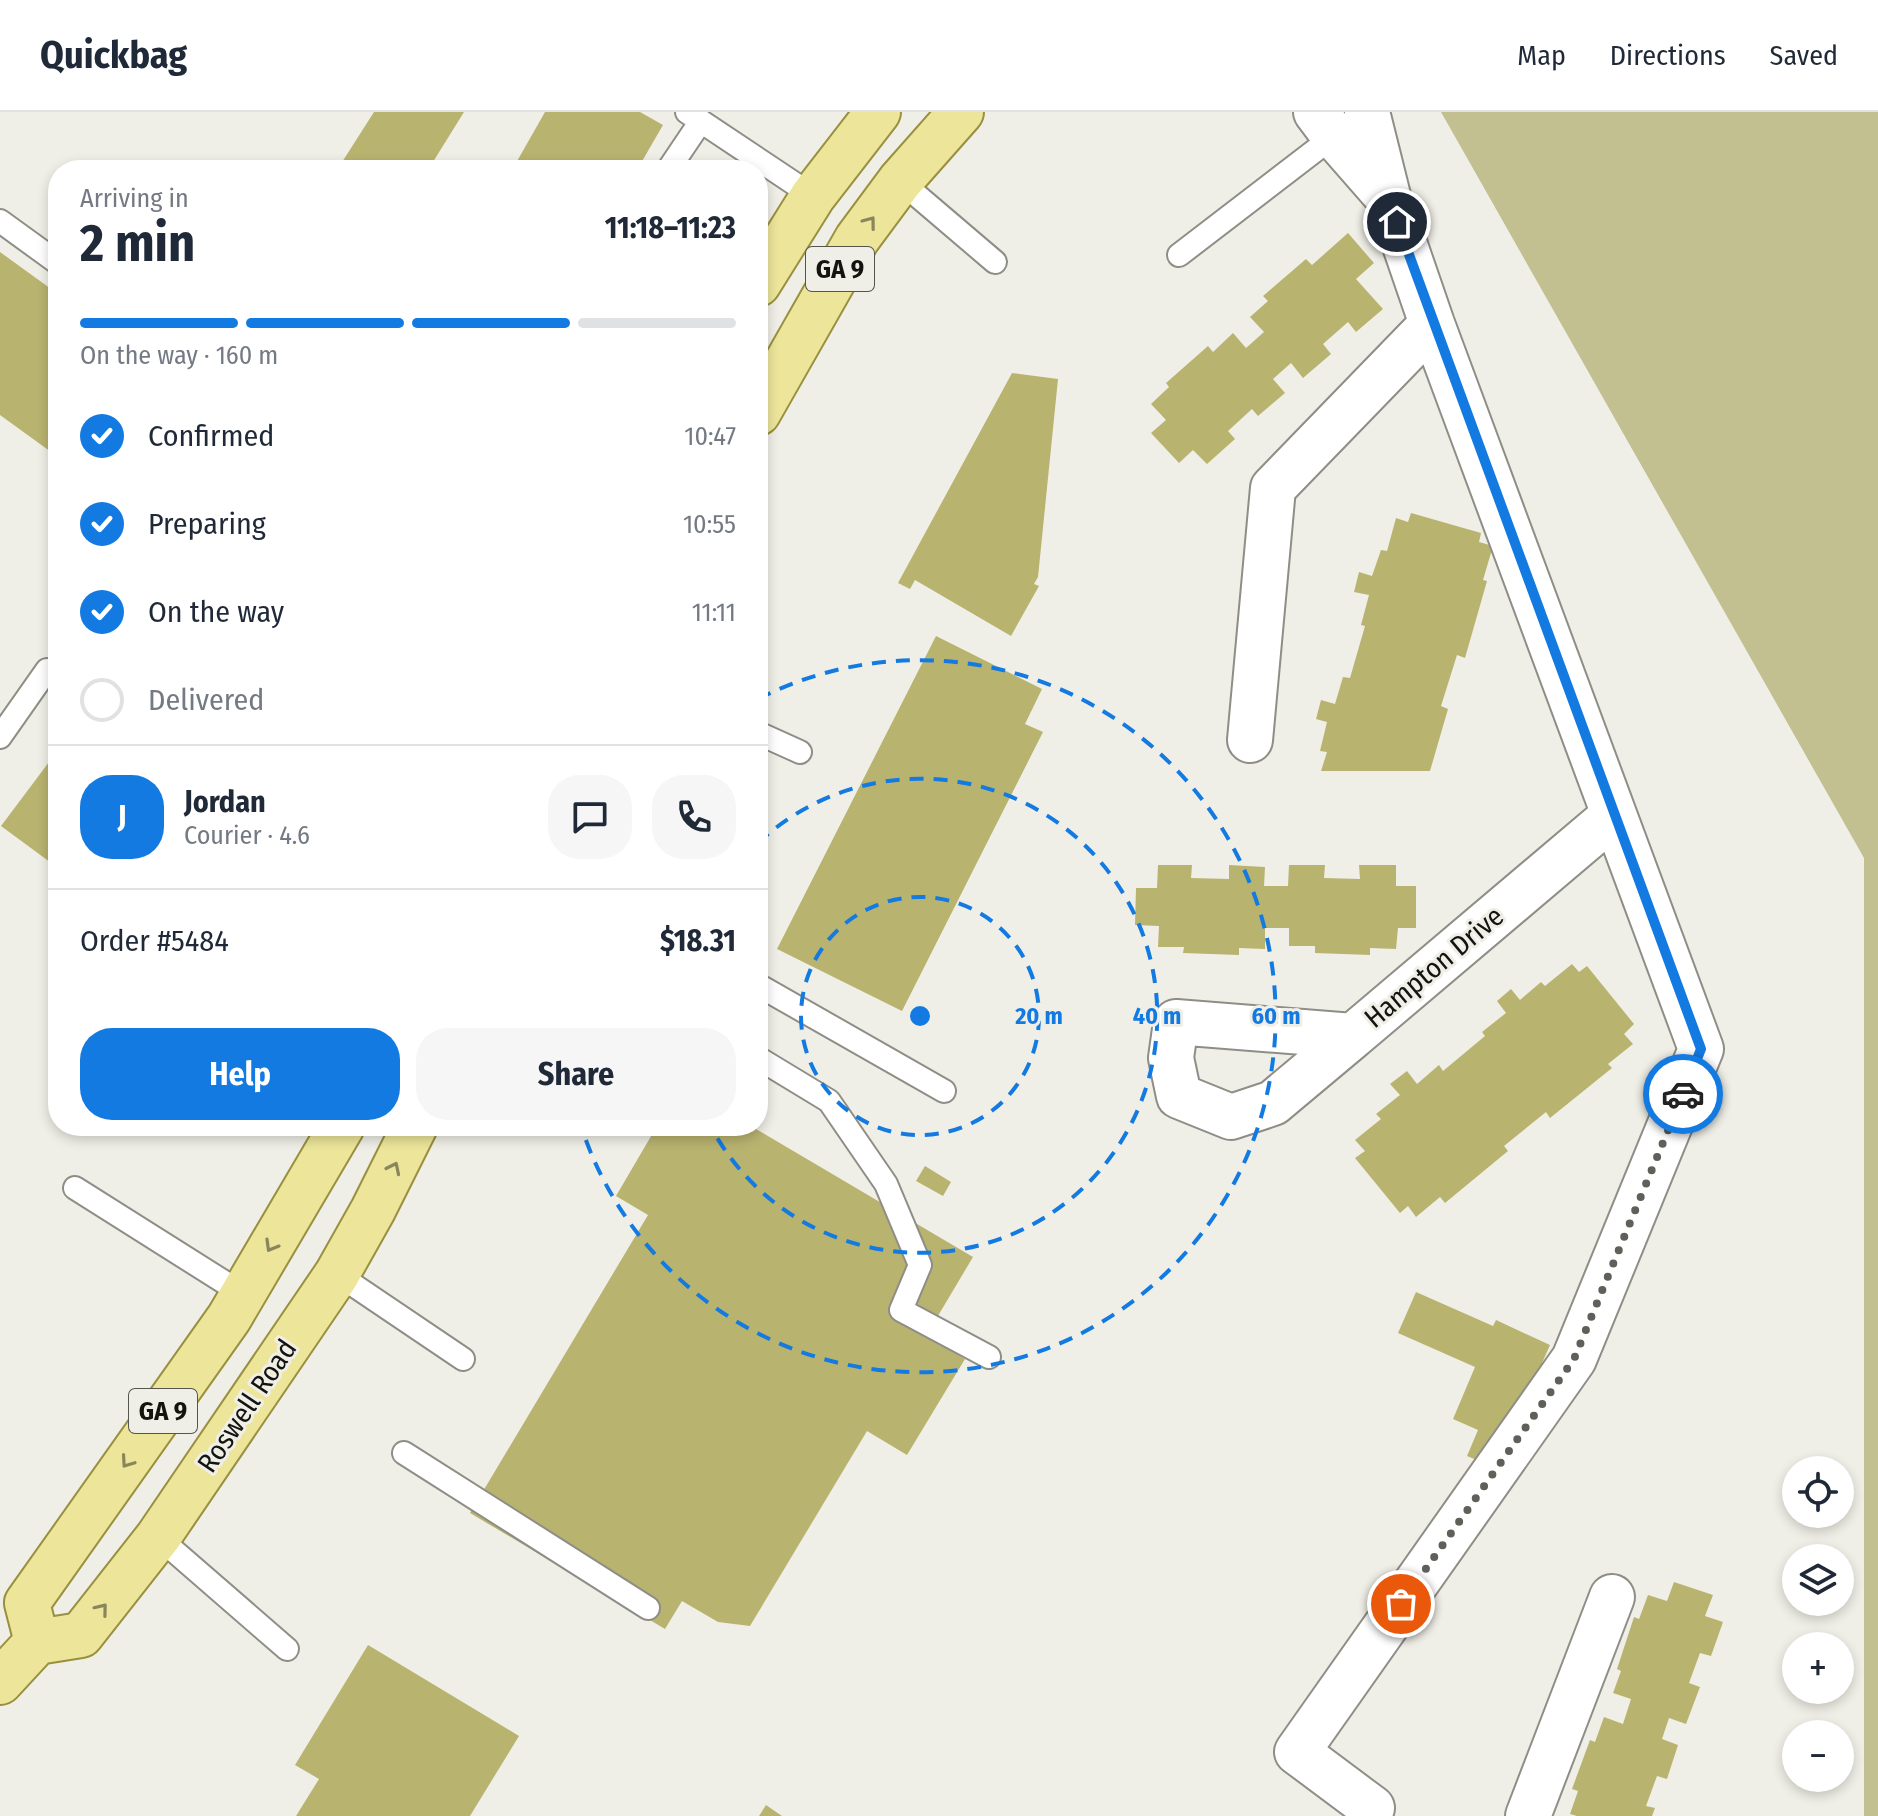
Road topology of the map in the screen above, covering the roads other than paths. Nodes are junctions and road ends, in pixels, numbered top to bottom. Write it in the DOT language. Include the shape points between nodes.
graph roads {
  1 [pos="878,112"];
  2 [pos="961,112"];
  3 [pos="694,117"];
  4 [pos="1339,120"];
  5 [pos="673,160"];
  6 [pos="759,160"];
  7 [pos="768,166"];
  8 [pos="900,181"];
  9 [pos="813,196"];
  10 [pos="0,221"];
  11 [pos="1179,255"];
  12 [pos="48,256"];
  13 [pos="995,262"];
  14 [pos="768,268"];
  15 [pos="1432,324"];
  16 [pos="768,395"];
  17 [pos="48,671"];
  18 [pos="0,737"];
  19 [pos="768,738"];
  20 [pos="1250,740"];
  21 [pos="800,752"];
  22 [pos="1614,815"];
  23 [pos="768,991"];
  24 [pos="1353,1036"];
  25 [pos="768,1064"];
  26 [pos="944,1091"];
  27 [pos="336,1136"];
  28 [pos="410,1136"];
  29 [pos="75,1188"];
  30 [pos="337,1274"];
  31 [pos="243,1294"];
  32 [pos="989,1357"];
  33 [pos="463,1359"];
  34 [pos="404,1453"];
  35 [pos="158,1537"];
  36 [pos="1612,1597"];
  37 [pos="648,1608"];
  38 [pos="37,1642"];
  39 [pos="287,1649"];
  40 [pos="0,1682"];
  41 [pos="1378,1813"];
  42 [pos="1528,1816"];
  1 -- 9 [label="main road, GA 9"];
  2 -- 8 [label="main road, GA 9"];
  3 -- 5 [label="lane"];
  3 -- 6 [label="lane"];
  4 -- 11 [label="lane"];
  4 -- 15 [label="street" via="1388,196"];
  7 -- 9 [label="lane"];
  8 -- 13 [label="lane"];
  16 -- 8 [label="main road, GA 9, one-way" via="857,239"];
  9 -- 14 [label="main road, GA 9"];
  10 -- 12 [label="lane"];
  15 -- 20 [label="street" via="1273,488"];
  15 -- 22 [label="street"];
  17 -- 18 [label="lane"];
  19 -- 21 [label="lane"];
  22 -- 24 [label="street, Hampton Drive"];
  22 -- 41 [label="street" via="1701,1049 1574,1359 1297,1752"];
  23 -- 26 [label="lane"];
  24 -- 24 [label="street, Hampton Drive" via="1176,1022 1171,1058 1179,1096 1231,1117 1273,1103"];
  25 -- 32 [label="lane" via="829,1101 886,1184 920,1265 901,1310"];
  27 -- 31 [label="main road, GA 9, one-way"];
  30 -- 28 [label="main road, Roswell Road / GA 9, one-way"];
  29 -- 31 [label="lane"];
  30 -- 33 [label="lane"];
  30 -- 35 [label="main road, Roswell Road / GA 9"];
  31 -- 38 [label="main road, GA 9, one-way" via="27,1603"];
  34 -- 37 [label="lane"];
  38 -- 35 [label="main road, Roswell Road / GA 9, one-way" via="81,1635"];
  35 -- 39 [label="lane"];
  36 -- 42 [label="street"];
  38 -- 40 [label="main road"];
}
